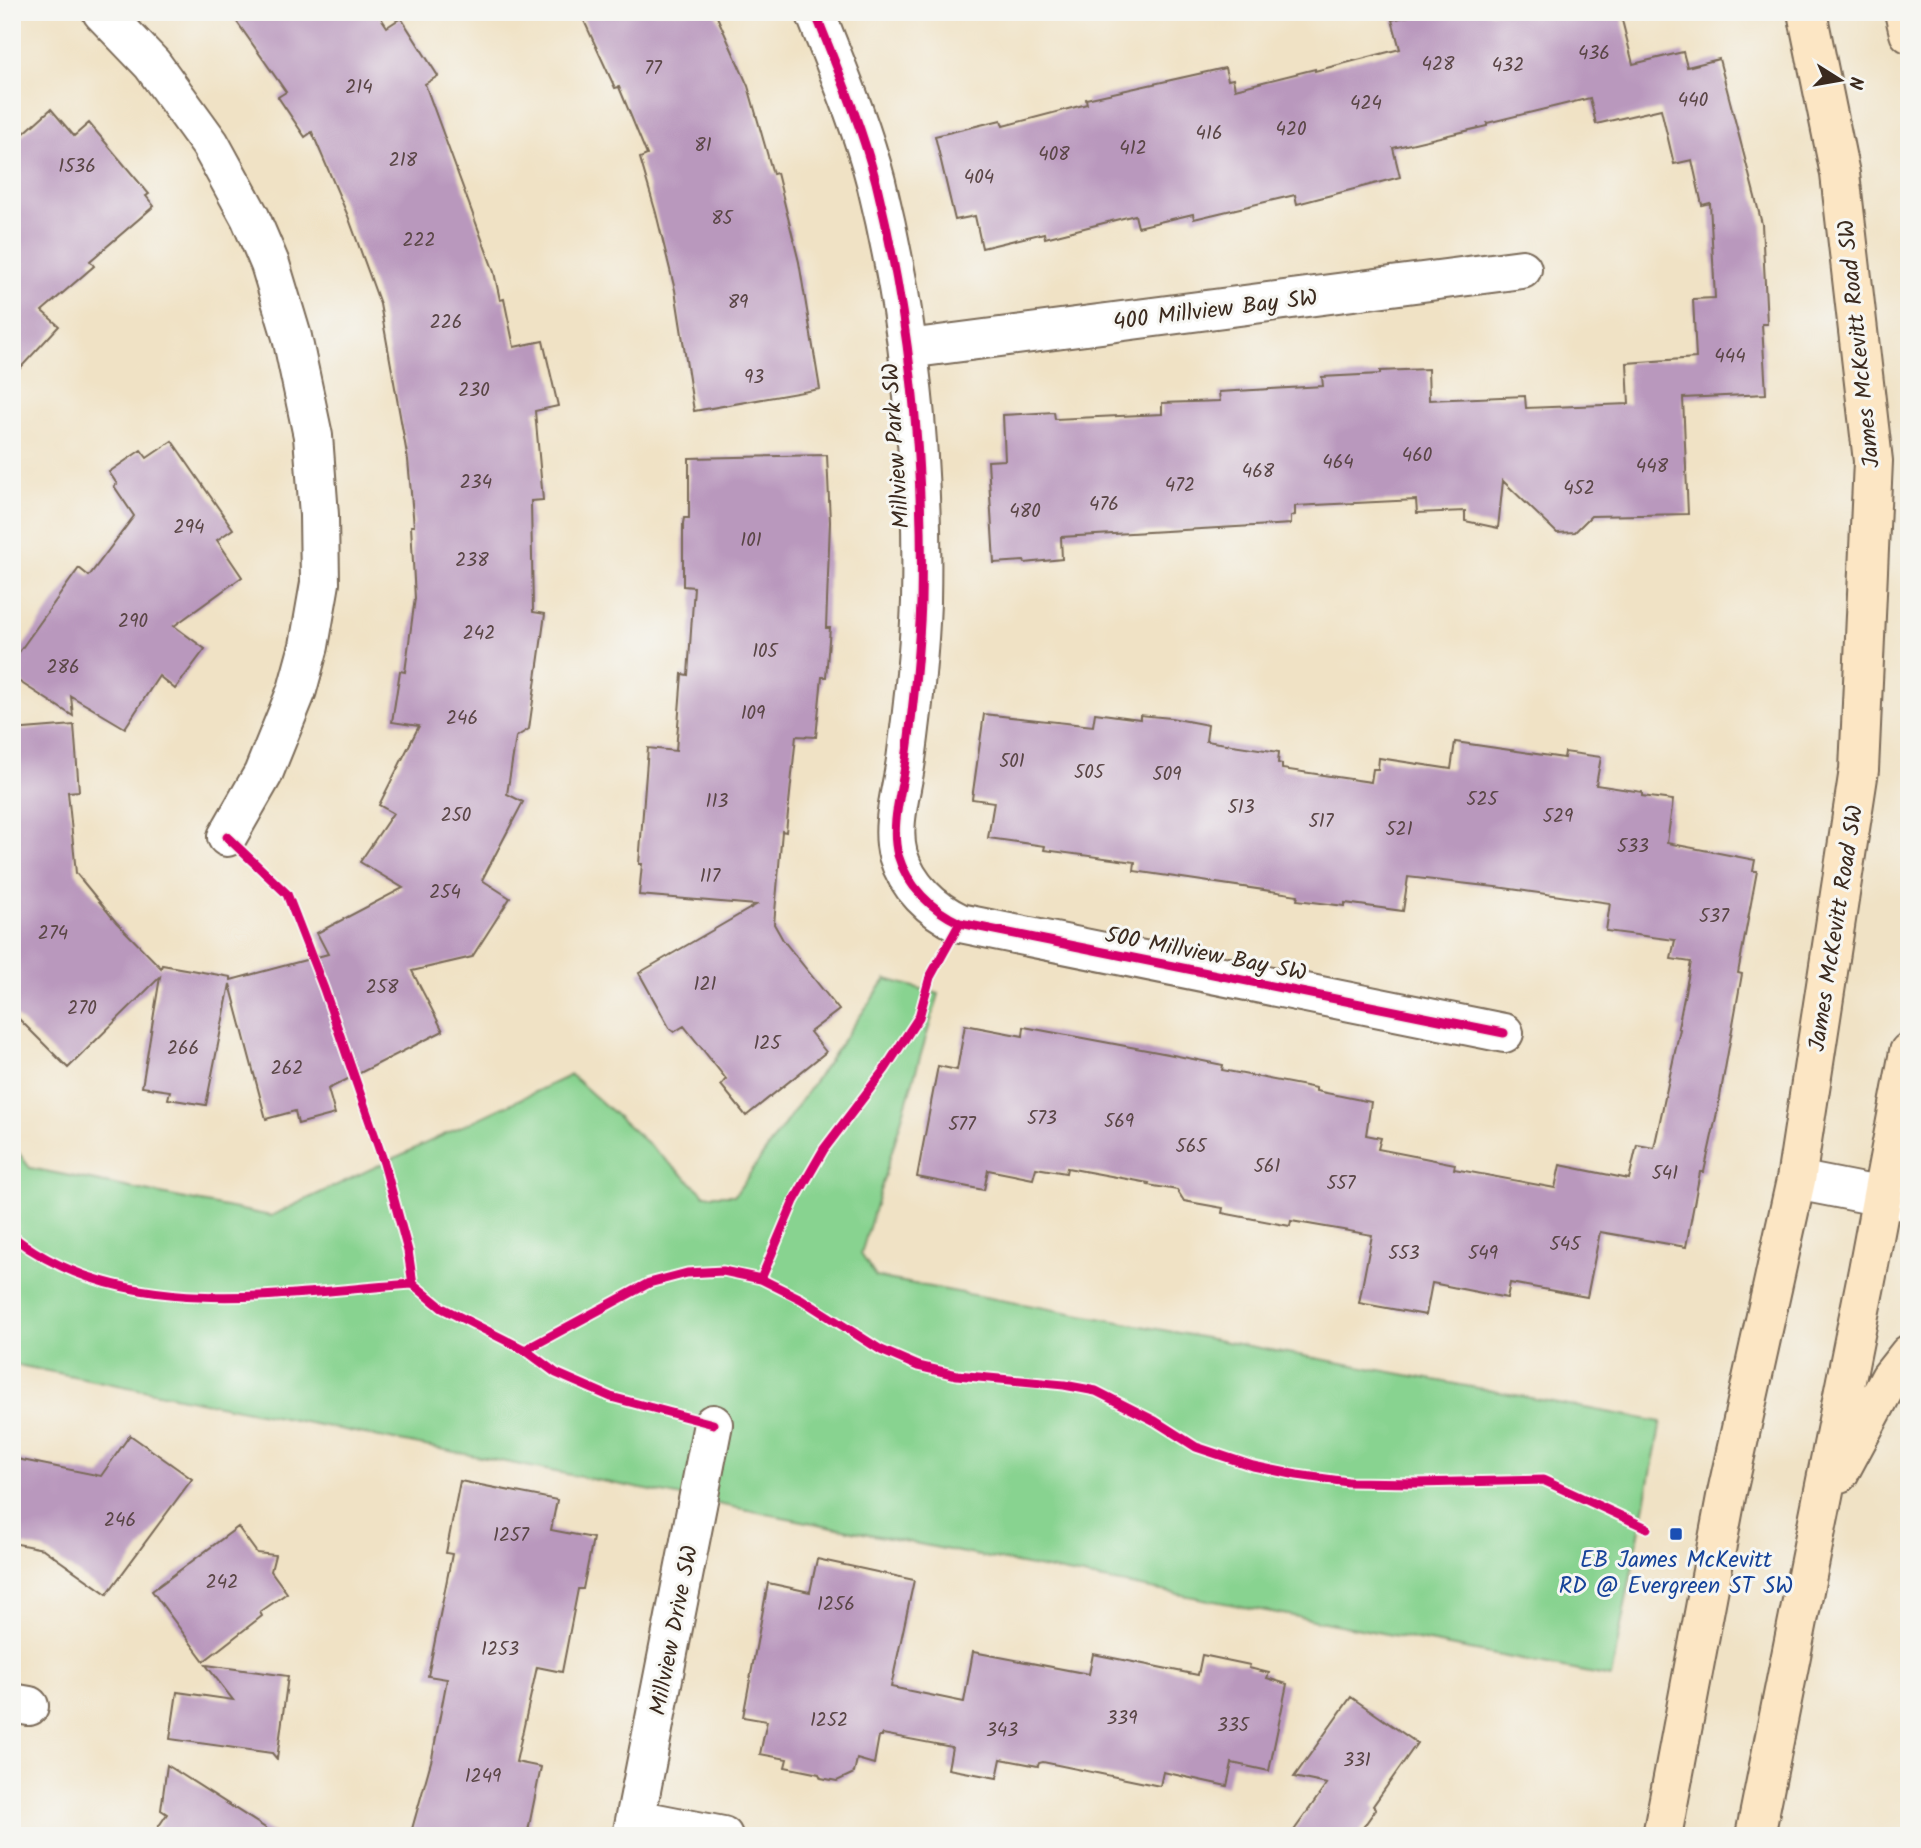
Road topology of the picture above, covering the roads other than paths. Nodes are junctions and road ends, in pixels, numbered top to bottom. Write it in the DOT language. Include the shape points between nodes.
graph roads {
  1 [pos="102,12"];
  2 [pos="815,12"];
  3 [pos="1807,12"];
  4 [pos="1904,12"];
  5 [pos="1909,33"];
  6 [pos="1522,269"];
  7 [pos="908,349"];
  8 [pos="227,837"];
  9 [pos="913,885"];
  10 [pos="1504,1032"];
  11 [pos="1909,1052"];
  12 [pos="1796,1180"];
  13 [pos="1896,1199"];
  14 [pos="1909,1354"];
  15 [pos="713,1424"];
  16 [pos="1820,1508"];
  17 [pos="634,1827"];
  18 [pos="723,1836"];
  19 [pos="1662,1836"];
  20 [pos="1755,1836"];
  1 -- 8 [label="street" via="152,64 210,144 250,217 292,337 313,436 320,583 309,646 263,775"];
  2 -- 7 [label="street, Millview Park SW" via="875,180"];
  3 -- 12 [label="main road, James McKevitt Road SW" via="1840,174 1873,461 1860,770"];
  4 -- 5 [label="main road"];
  6 -- 7 [label="street, 400 Millview Bay SW"];
  7 -- 9 [label="street, Millview Park SW" via="921,504 921,603 915,690 896,826 898,853"];
  9 -- 10 [label="street, 500 Millview Bay SW" via="931,905 960,923"];
  11 -- 13 [label="main road"];
  12 -- 13 [label="street"];
  12 -- 19 [label="main road, James McKevitt Road SW" via="1726,1497"];
  13 -- 16 [label="main road"];
  14 -- 16 [label="main road" via="1890,1378"];
  15 -- 17 [label="street, Millview Drive SW"];
  16 -- 20 [label="main road"];
  17 -- 18 [label="street"];
}
